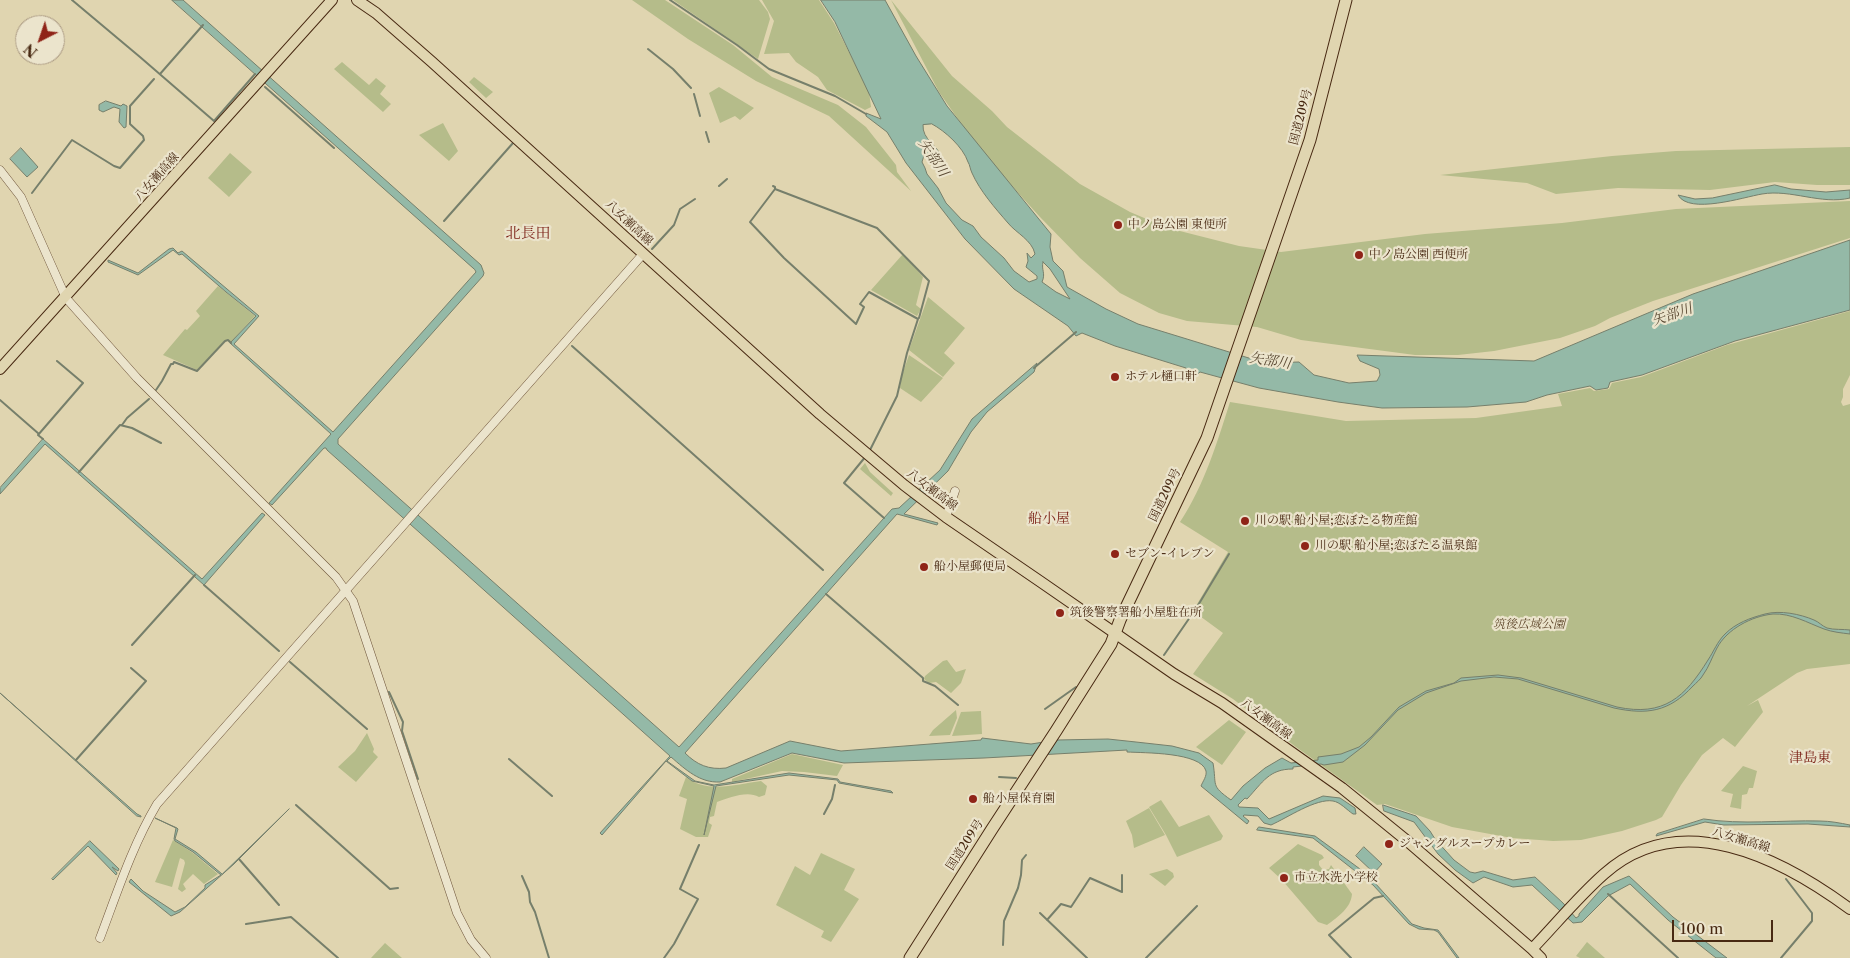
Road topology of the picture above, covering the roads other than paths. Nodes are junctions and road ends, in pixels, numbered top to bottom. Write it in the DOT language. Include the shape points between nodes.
graph roads {
  1 [pos="332,0"];
  2 [pos="357,0"];
  3 [pos="1346,0"];
  4 [pos="0,170"];
  5 [pos="643,254"];
  6 [pos="66,298"];
  7 [pos="0,369"];
  8 [pos="955,491"];
  9 [pos="946,517"];
  10 [pos="346,590"];
  11 [pos="1115,633"];
  12 [pos="1850,909"];
  13 [pos="100,938"];
  14 [pos="1532,949"];
  15 [pos="486,958"];
  16 [pos="910,958"];
  17 [pos="1540,958"];
  1 -- 6 [label="main road, 八女瀬高線"];
  2 -- 5 [label="main road, 八女瀬高線" via="446,74"];
  3 -- 11 [label="highway, 国道209号" via="1310,140 1207,438"];
  4 -- 6 [label="street" via="21,197"];
  5 -- 9 [label="main road, 八女瀬高線" via="864,452"];
  5 -- 10 [label="street"];
  6 -- 7 [label="main road, 八女瀬高線"];
  6 -- 10 [label="street" via="137,378"];
  8 -- 9 [label="street"];
  9 -- 11 [label="main road, 八女瀬高線"];
  10 -- 13 [label="street" via="157,804 140,835"];
  10 -- 15 [label="street" via="353,601 457,913 471,940"];
  11 -- 14 [label="main road, 八女瀬高線" via="1222,703 1342,788"];
  11 -- 16 [label="highway, 国道209号"];
  12 -- 14 [label="main road, 八女瀬高線" via="1812,883 1766,860 1722,845 1682,841 1646,848 1604,874"];
  14 -- 17 [label="main road, 八女瀬高線"];
}
